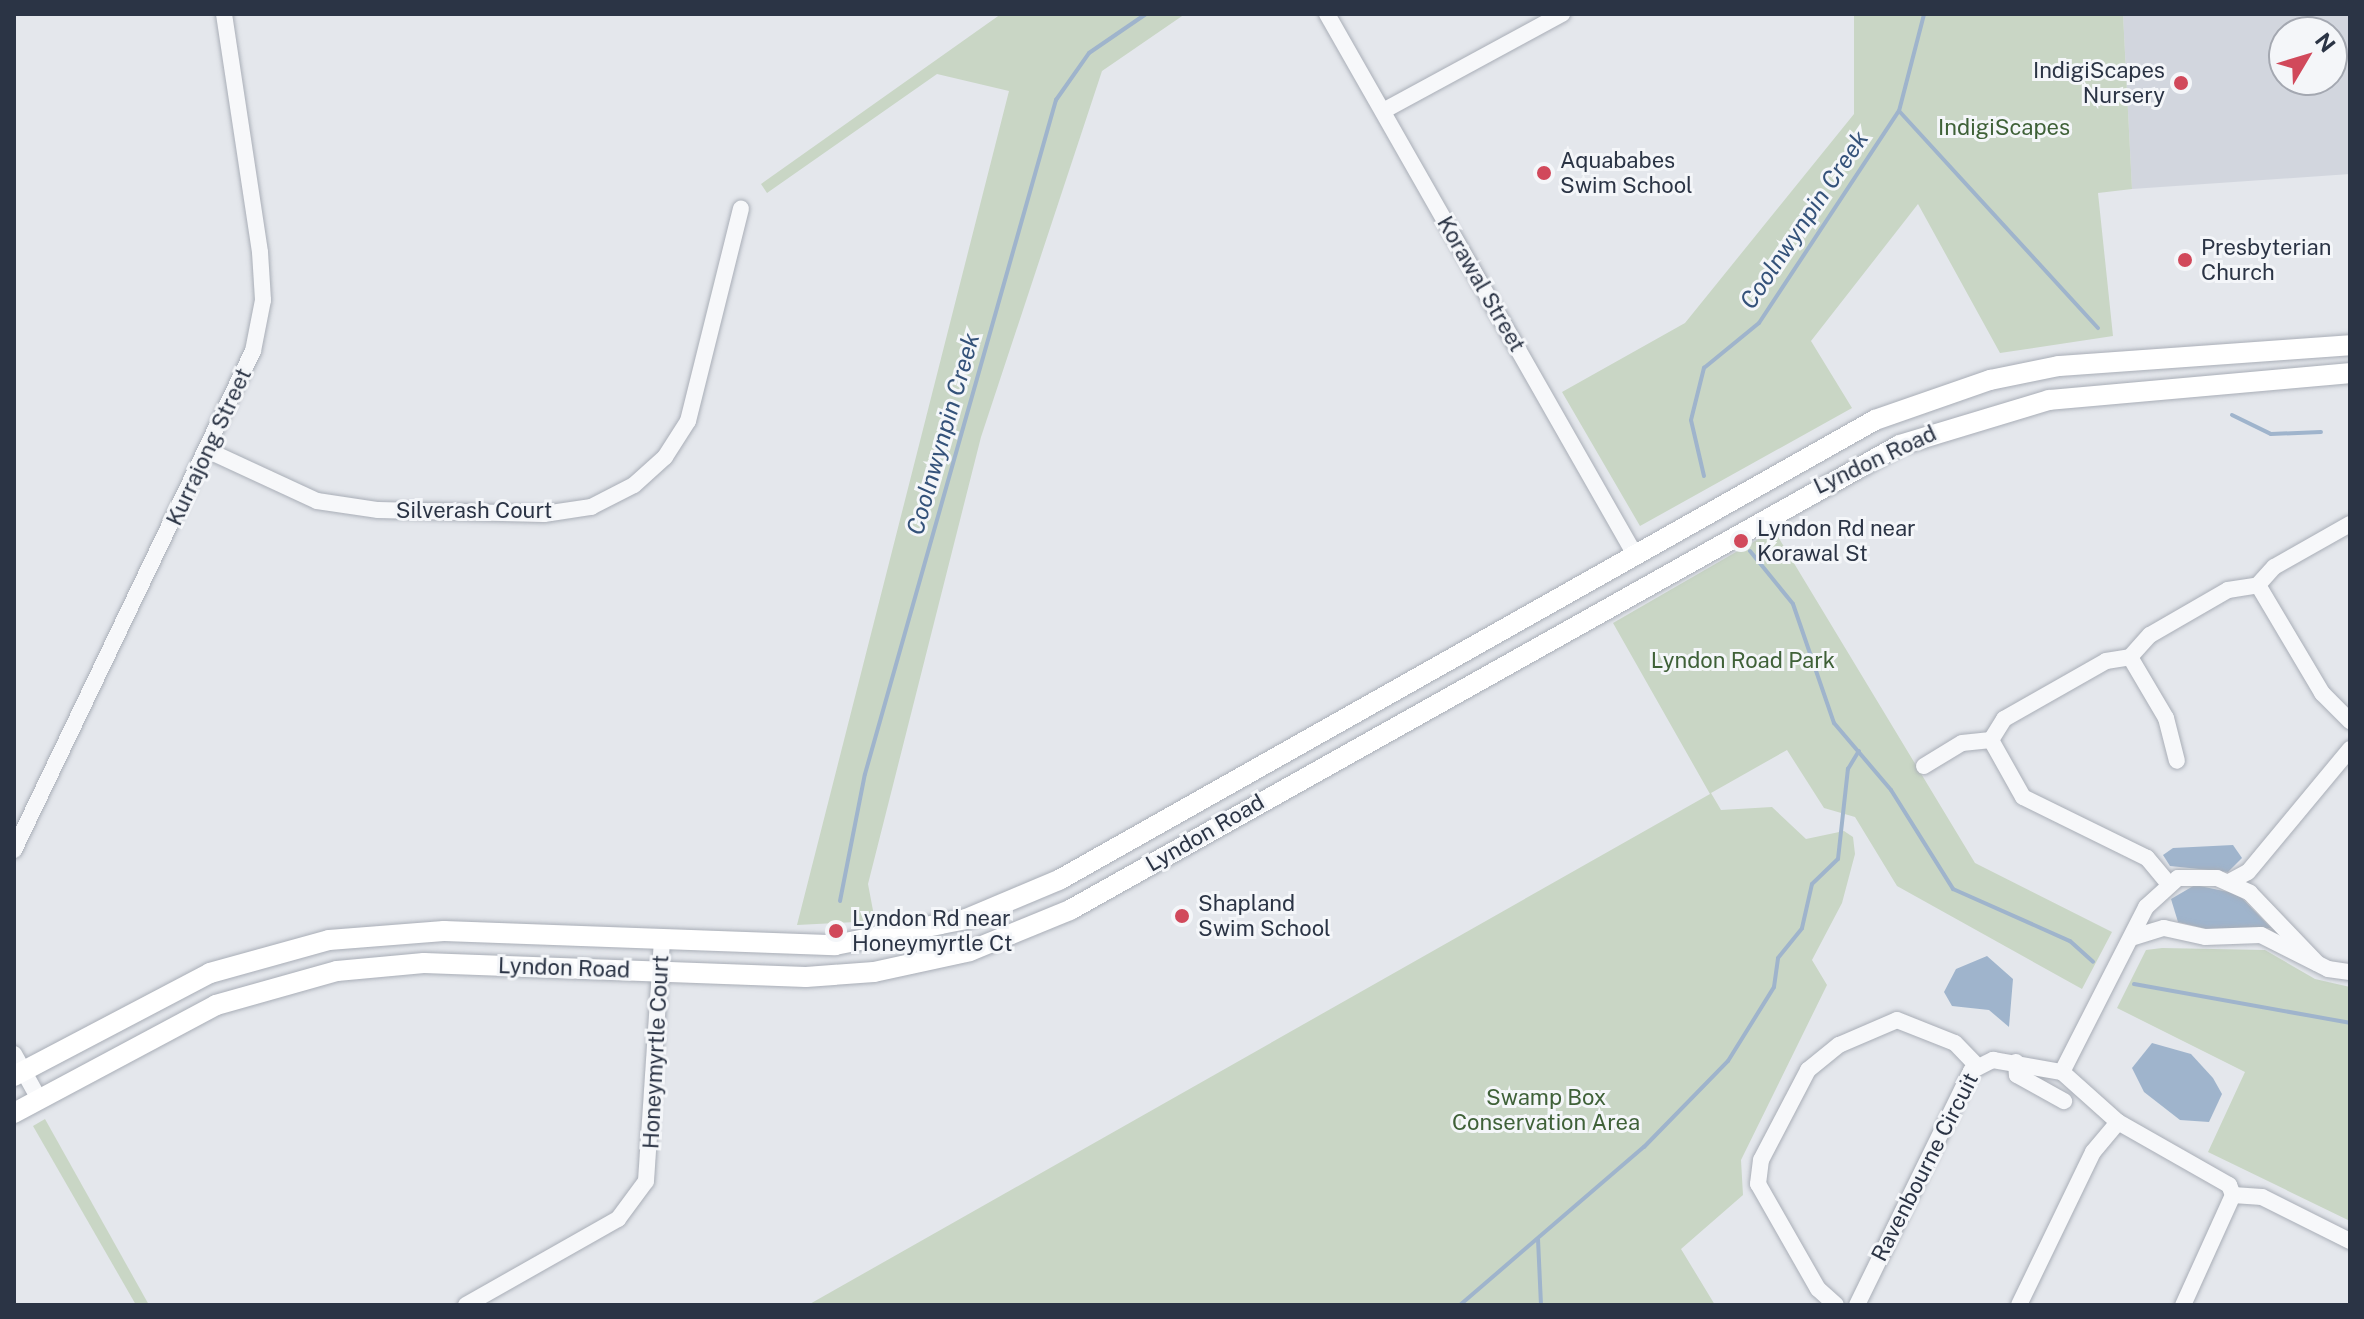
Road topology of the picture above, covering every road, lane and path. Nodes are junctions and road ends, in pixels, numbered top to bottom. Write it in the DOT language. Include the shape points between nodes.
graph roads {
  1 [pos="224,14"];
  2 [pos="1327,14"];
  3 [pos="1562,14"];
  4 [pos="1383,111"];
  5 [pos="741,208"];
  6 [pos="2350,345"];
  7 [pos="2350,373"];
  8 [pos="209,451"];
  9 [pos="2350,524"];
  10 [pos="1634,553"];
  11 [pos="1650,581"];
  12 [pos="2258,585"];
  13 [pos="2130,657"];
  14 [pos="2350,721"];
  15 [pos="1991,740"];
  16 [pos="2350,749"];
  17 [pos="2177,761"];
  18 [pos="1924,766"];
  19 [pos="14,850"];
  20 [pos="2248,872"];
  21 [pos="2229,882"];
  22 [pos="2168,883"];
  23 [pos="2250,893"];
  24 [pos="2146,907"];
  25 [pos="2164,928"];
  26 [pos="2134,937"];
  27 [pos="662,940"];
  28 [pos="2317,963"];
  29 [pos="2348,971"];
  30 [pos="661,973"];
  31 [pos="2016,1062"];
  32 [pos="1976,1065"];
  33 [pos="17,1067"];
  34 [pos="2062,1072"];
  35 [pos="39,1099"];
  36 [pos="2064,1101"];
  37 [pos="14,1113"];
  38 [pos="2118,1122"];
  39 [pos="2233,1195"];
  40 [pos="2350,1241"];
  41 [pos="466,1305"];
  42 [pos="1836,1305"];
  43 [pos="1857,1305"];
  44 [pos="2019,1305"];
  45 [pos="2183,1305"];
  1 -- 8 [label="street, Kurrajong Street" via="263,300 253,351"];
  2 -- 4 [label="street, Korawal Street"];
  3 -- 4 [label="street"];
  4 -- 10 [label="street, Korawal Street"];
  5 -- 8 [label="street, Silverash Court" via="688,421 665,457 634,485 591,507 544,514 378,510 317,501"];
  6 -- 10 [label="main road, Lyndon Road" via="2115,360 1990,380 1845,434"];
  7 -- 11 [label="main road, Lyndon Road" via="2079,396 1951,425 1846,470"];
  8 -- 19 [label="street, Kurrajong Street"];
  9 -- 12 [label="street" via="2274,567"];
  10 -- 11 [label="main road"];
  10 -- 27 [label="main road, Lyndon Road" via="1019,899 909,934 835,945"];
  11 -- 30 [label="main road, Lyndon Road" via="1022,933 874,972"];
  12 -- 13 [label="street" via="2215,597 2150,635"];
  12 -- 14 [label="street" via="2322,693"];
  13 -- 15 [label="street" via="2106,661 2004,719"];
  13 -- 17 [label="street" via="2166,718"];
  15 -- 18 [label="street" via="1962,743"];
  15 -- 22 [label="street" via="2023,797 2147,858"];
  16 -- 20 [label="street"];
  20 -- 21 [label="street"];
  20 -- 23 [label="street"];
  21 -- 22 [label="street" via="2189,876"];
  21 -- 23 [label="street"];
  22 -- 24 [label="street"];
  23 -- 28 [label="street"];
  24 -- 25 [label="street"];
  24 -- 26 [label="street"];
  25 -- 26 [label="street"];
  25 -- 28 [label="street" via="2205,937 2270,936"];
  26 -- 34 [label="street"];
  27 -- 30 [label="street, Honeymyrtle Court"];
  27 -- 33 [label="main road, Lyndon Road" via="444,931 329,940 210,973"];
  28 -- 29 [label="street"];
  30 -- 35 [label="main road, Lyndon Road" via="424,963 311,976 204,1010"];
  30 -- 41 [label="street, Honeymyrtle Court" via="646,1181 618,1219"];
  31 -- 32 [label="street, Ravenbourne Circuit"];
  31 -- 34 [label="street, Ravenbourne Circuit"];
  31 -- 36 [label="street" via="2017,1075"];
  32 -- 42 [label="street" via="1955,1043 1897,1020 1851,1039 1808,1070 1761,1160 1758,1184 1818,1289"];
  32 -- 43 [label="street, Ravenbourne Circuit"];
  33 -- 35 [label="street"];
  34 -- 38 [label="street, Ravenbourne Circuit"];
  35 -- 37 [label="main road, Lyndon Road"];
  38 -- 39 [label="street, Ravenbourne Circuit" via="2220,1176"];
  38 -- 44 [label="street" via="2093,1152"];
  39 -- 40 [label="street" via="2262,1197"];
  39 -- 45 [label="street"];
}
